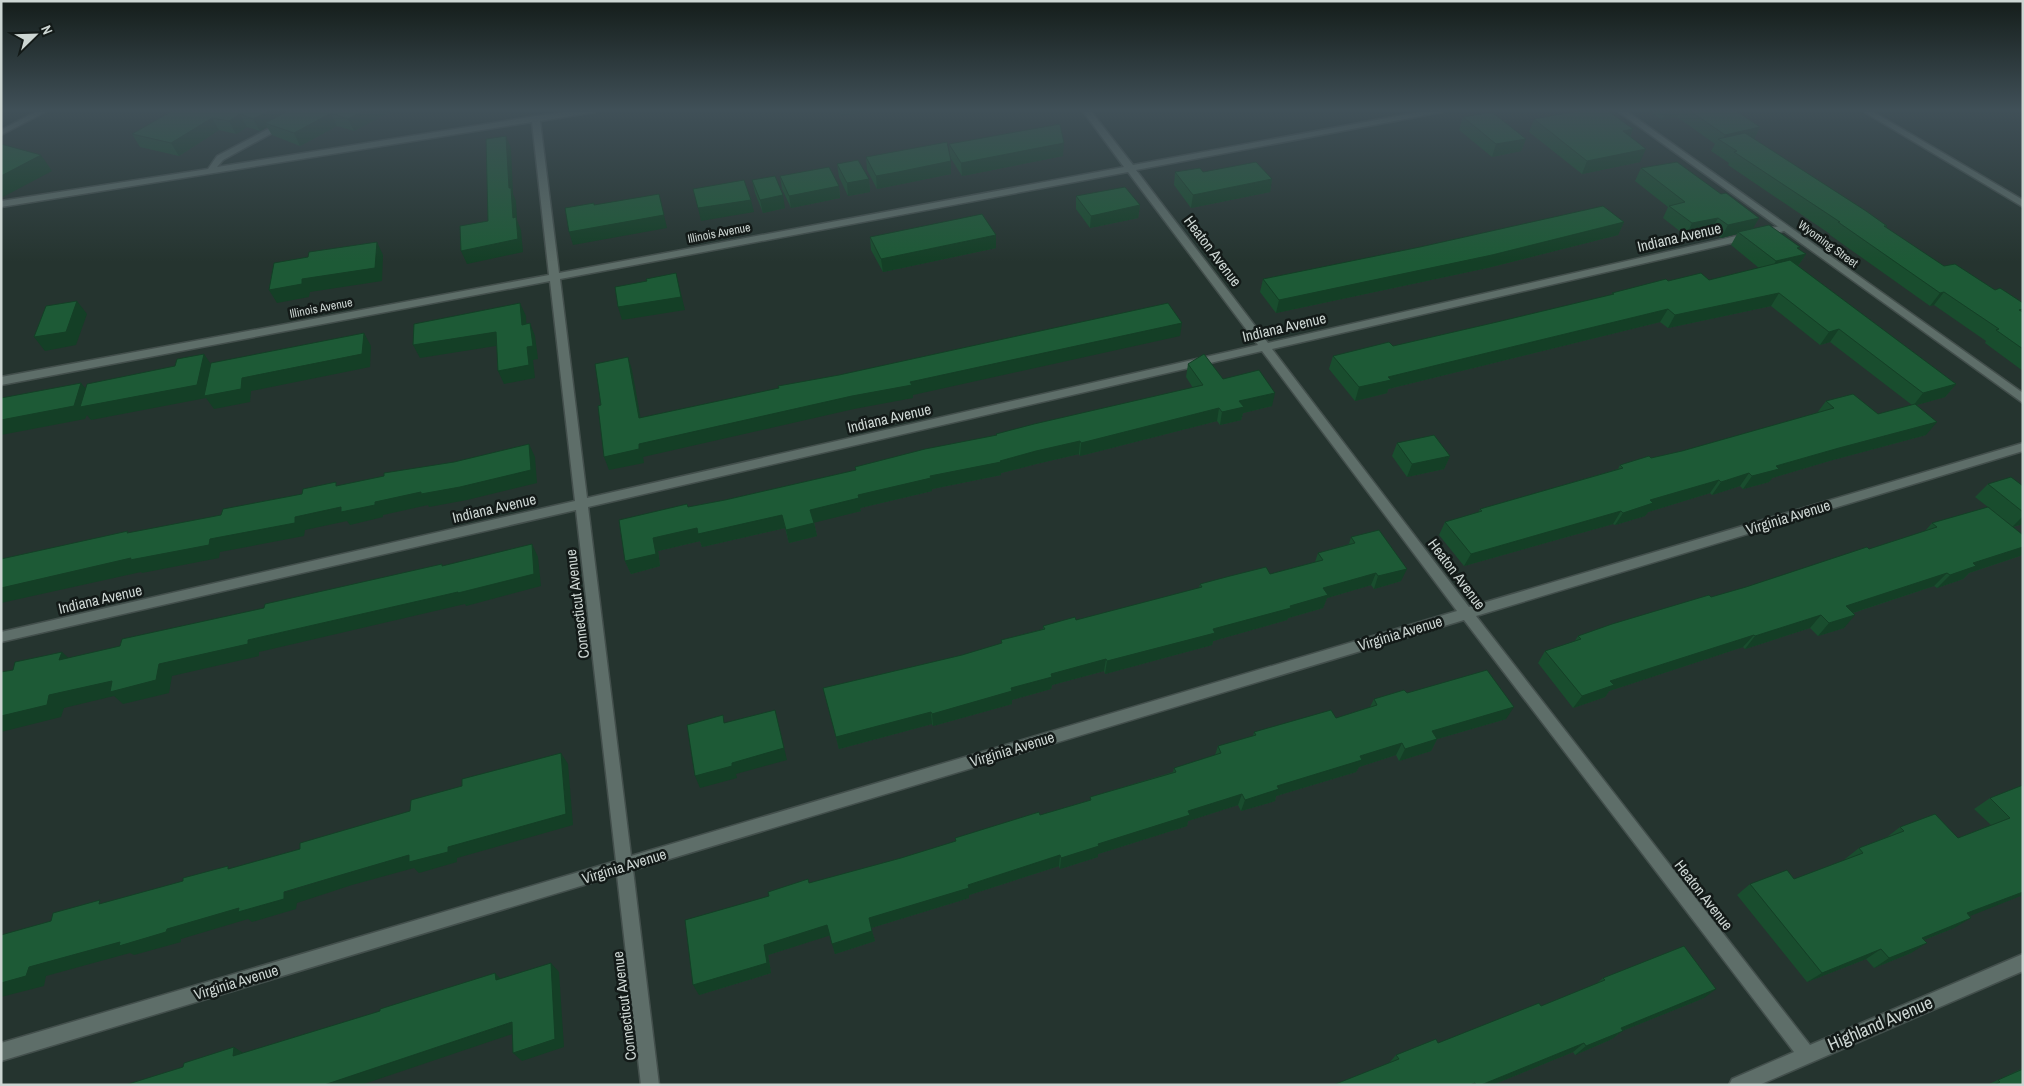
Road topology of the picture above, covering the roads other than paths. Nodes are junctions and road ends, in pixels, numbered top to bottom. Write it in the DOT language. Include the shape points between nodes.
graph roads {
  1 [pos="217,161"];
  2 [pos="275,161"];
  3 [pos="541,161"];
  4 [pos="1124,161"];
  5 [pos="1174,161"];
  6 [pos="1690,161"];
  7 [pos="1950,161"];
  8 [pos="1130,169"];
  9 [pos="211,171"];
  10 [pos="1,204"];
  11 [pos="2023,204"];
  12 [pos="1784,228"];
  13 [pos="555,276"];
  14 [pos="1265,347"];
  15 [pos="1,381"];
  16 [pos="2023,399"];
  17 [pos="2023,446"];
  18 [pos="582,504"];
  19 [pos="1466,613"];
  20 [pos="1,637"];
  21 [pos="624,865"];
  22 [pos="2023,962"];
  23 [pos="1,1052"];
  24 [pos="1807,1055"];
  25 [pos="650,1085"];
  26 [pos="1738,1085"];
  1 -- 9 [label="street"];
  2 -- 9 [label="street"];
  3 -- 13 [label="street, Connecticut Avenue"];
  4 -- 8 [label="street, Heaton Avenue"];
  5 -- 8 [label="street, Illinois Avenue"];
  6 -- 12 [label="street, Wyoming Street"];
  7 -- 11 [label="street"];
  8 -- 13 [label="street, Illinois Avenue"];
  8 -- 14 [label="street, Heaton Avenue"];
  9 -- 10 [label="street"];
  12 -- 14 [label="street, Indiana Avenue"];
  12 -- 16 [label="street, Wyoming Street"];
  13 -- 15 [label="street, Illinois Avenue"];
  13 -- 18 [label="street, Connecticut Avenue"];
  14 -- 18 [label="street, Indiana Avenue"];
  14 -- 19 [label="street, Heaton Avenue"];
  17 -- 19 [label="street, Virginia Avenue"];
  18 -- 20 [label="street, Indiana Avenue"];
  18 -- 21 [label="street, Connecticut Avenue"];
  19 -- 21 [label="street, Virginia Avenue"];
  19 -- 24 [label="street, Heaton Avenue"];
  21 -- 23 [label="street, Virginia Avenue"];
  21 -- 25 [label="street, Connecticut Avenue"];
  22 -- 24 [label="street, Highland Avenue"];
  24 -- 26 [label="street, Highland Avenue"];
}
